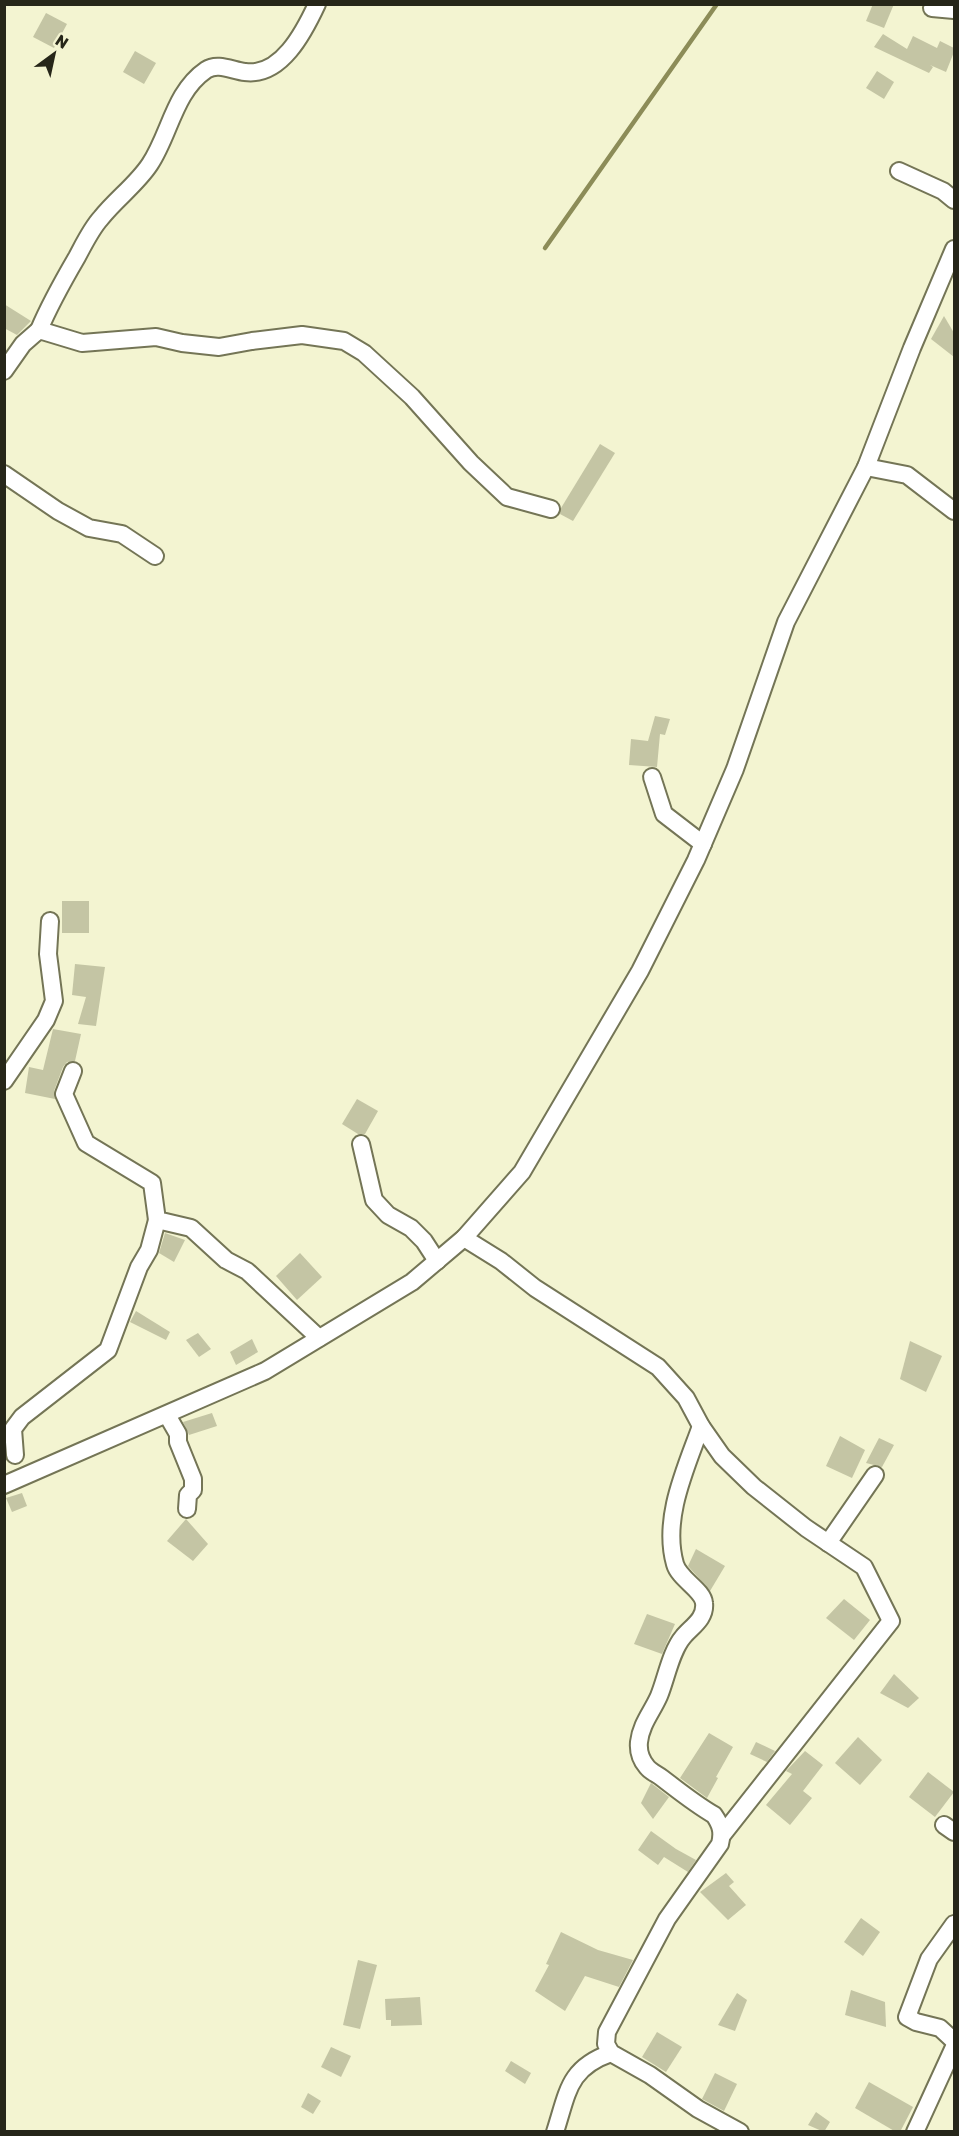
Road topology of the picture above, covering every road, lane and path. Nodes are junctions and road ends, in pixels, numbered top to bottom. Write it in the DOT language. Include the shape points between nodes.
graph roads {
  1 [pos="317,4"];
  2 [pos="932,8"];
  3 [pos="954,10"];
  4 [pos="899,171"];
  5 [pos="954,200"];
  6 [pos="953,255"];
  7 [pos="39,330"];
  8 [pos="4,371"];
  9 [pos="866,467"];
  10 [pos="4,474"];
  11 [pos="551,509"];
  12 [pos="954,511"];
  13 [pos="155,555"];
  14 [pos="652,777"];
  15 [pos="703,844"];
  16 [pos="50,921"];
  17 [pos="72,1071"];
  18 [pos="4,1081"];
  19 [pos="361,1144"];
  20 [pos="158,1220"];
  21 [pos="464,1238"];
  22 [pos="437,1261"];
  23 [pos="319,1338"];
  24 [pos="167,1415"];
  25 [pos="701,1426"];
  26 [pos="10,1449"];
  27 [pos="875,1474"];
  28 [pos="22,1478"];
  29 [pos="4,1485"];
  30 [pos="187,1509"];
  31 [pos="828,1543"];
  32 [pos="723,1834"];
  33 [pos="954,1924"];
  34 [pos="947,2029"];
  35 [pos="954,2042"];
  36 [pos="954,2047"];
  37 [pos="610,2053"];
  38 [pos="555,2132"];
  39 [pos="740,2132"];
  40 [pos="915,2132"];
  1 -- 7 [label="street" via="293,46 274,64 258,73 225,67 207,69 194,82 179,102 150,164 100,219 54,295"];
  2 -- 3 [label="street"];
  4 -- 5 [label="street"];
  6 -- 9 [label="street"];
  7 -- 8 [label="street" via="23,344"];
  7 -- 11 [label="street" via="82,343 156,337 219,347 302,335 344,341 364,353 412,397 507,497"];
  9 -- 12 [label="street" via="907,475"];
  9 -- 15 [label="street" via="786,622 735,769"];
  10 -- 13 [label="street" via="89,528 123,534"];
  14 -- 15 [label="street" via="664,814"];
  15 -- 21 [label="street" via="640,971 522,1172"];
  16 -- 18 [label="street" via="48,954 54,1001 46,1020"];
  17 -- 20 [label="street" via="64,1094 86,1143 152,1183"];
  19 -- 22 [label="street" via="374,1200 388,1215 411,1228"];
  20 -- 23 [label="street" via="191,1228 226,1260 247,1271"];
  20 -- 26 [label="street" via="108,1350 22,1417 13,1429"];
  21 -- 22 [label="street"];
  21 -- 25 [label="street" via="658,1367 686,1398"];
  22 -- 23 [label="street" via="412,1282"];
  23 -- 24 [label="street" via="265,1371"];
  24 -- 28 [label="street"];
  24 -- 30 [label="street" via="178,1434 193,1479 194,1490 188,1495"];
  25 -- 31 [label="street" via="722,1456 754,1487"];
  25 -- 32 [label="street" via="675,1503 672,1524 675,1565 705,1602 704,1609 696,1626 678,1646 645,1721 639,1752 649,1770 714,1815"];
  26 -- 28 [label="street"];
  27 -- 31 [label="street"];
  28 -- 29 [label="street"];
  31 -- 32 [label="street" via="864,1567 891,1621"];
  32 -- 37 [label="street" via="667,1919 607,2032"];
  33 -- 34 [label="street" via="929,1959 907,2017"];
  34 -- 35 [label="street"];
  36 -- 40 [label="street"];
  37 -- 38 [label="street" via="578,2071"];
  37 -- 39 [label="street"];
}
